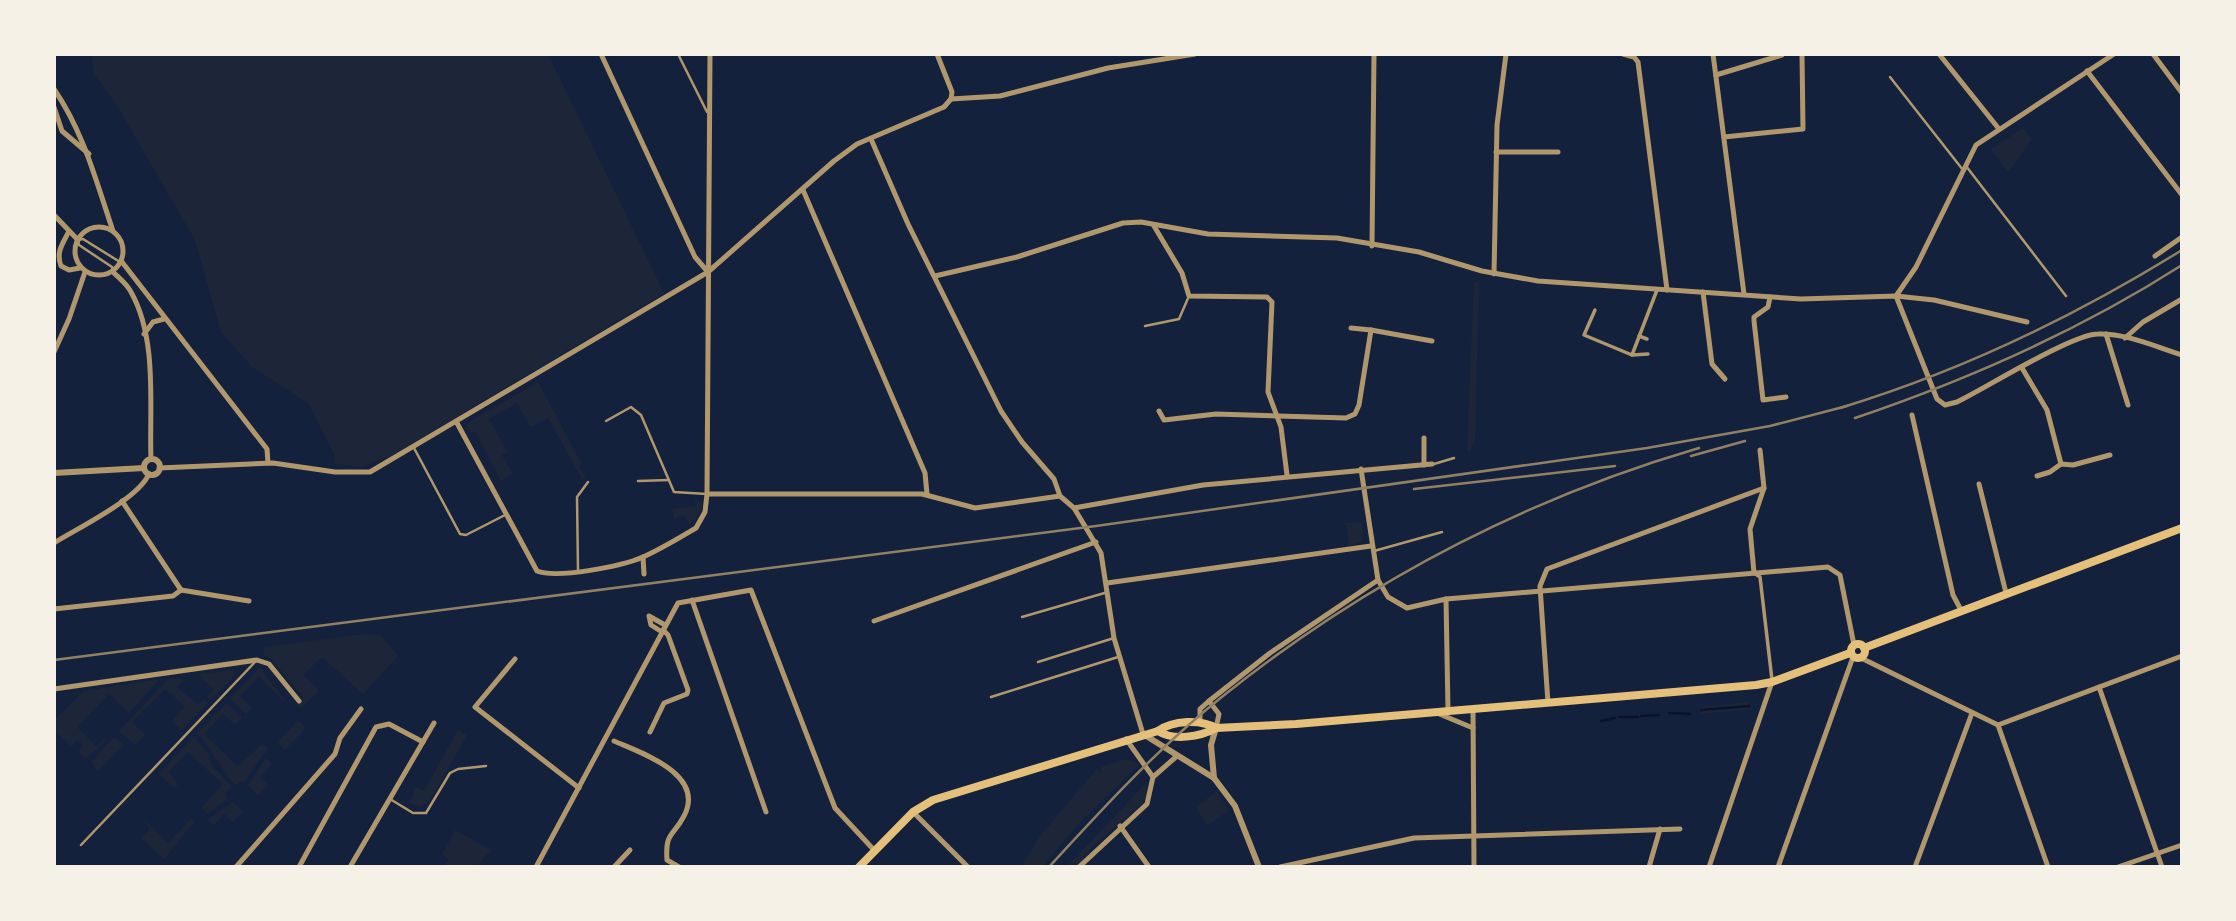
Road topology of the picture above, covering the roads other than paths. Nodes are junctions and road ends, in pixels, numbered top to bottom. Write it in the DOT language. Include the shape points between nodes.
graph roads {
  1 [pos="601,54"];
  2 [pos="678,54"];
  3 [pos="710,54"];
  4 [pos="937,54"];
  5 [pos="1195,54"];
  6 [pos="1374,54"];
  7 [pos="1506,54"];
  8 [pos="1623,54"];
  9 [pos="1713,54"];
  10 [pos="1802,54"];
  11 [pos="1939,54"];
  12 [pos="2114,54"];
  13 [pos="2153,54"];
  14 [pos="1782,55"];
  15 [pos="2087,71"];
  16 [pos="1716,75"];
  17 [pos="1890,77"];
  18 [pos="54,89"];
  19 [pos="2182,93"];
  20 [pos="951,99"];
  21 [pos="54,107"];
  22 [pos="710,113"];
  23 [pos="1999,129"];
  24 [pos="1724,136"];
  25 [pos="871,139"];
  26 [pos="1496,152"];
  27 [pos="1558,152"];
  28 [pos="89,154"];
  29 [pos="1965,168"];
  30 [pos="803,190"];
  31 [pos="2182,195"];
  32 [pos="107,214"];
  33 [pos="54,215"];
  34 [pos="1154,226"];
  35 [pos="100,227"];
  36 [pos="113,231"];
  37 [pos="68,233"];
  38 [pos="2182,237"];
  39 [pos="78,240"];
  40 [pos="1372,246"];
  41 [pos="2155,256"];
  42 [pos="56,261"];
  43 [pos="121,262"];
  44 [pos="83,270"];
  45 [pos="113,272"];
  46 [pos="708,272"];
  47 [pos="1494,274"];
  48 [pos="935,276"];
  49 [pos="1657,290"];
  50 [pos="1667,290"];
  51 [pos="1703,292"];
  52 [pos="1744,294"];
  53 [pos="1189,296"];
  54 [pos="1896,296"];
  55 [pos="2066,296"];
  56 [pos="1770,297"];
  57 [pos="2182,299"];
  58 [pos="1595,310"];
  59 [pos="164,319"];
  60 [pos="2027,323"];
  61 [pos="1145,326"];
  62 [pos="1351,328"];
  63 [pos="1371,330"];
  64 [pos="144,334"];
  65 [pos="2106,334"];
  66 [pos="1639,336"];
  67 [pos="2126,338"];
  68 [pos="1647,339"];
  69 [pos="1432,341"];
  70 [pos="54,352"];
  71 [pos="1648,354"];
  72 [pos="1632,355"];
  73 [pos="2182,355"];
  74 [pos="2022,368"];
  75 [pos="1725,379"];
  76 [pos="1786,397"];
  77 [pos="2128,405"];
  78 [pos="1159,411"];
  79 [pos="1912,415"];
  80 [pos="1277,417"];
  81 [pos="606,421"];
  82 [pos="457,423"];
  83 [pos="1424,438"];
  84 [pos="414,448"];
  85 [pos="1760,450"];
  86 [pos="2110,455"];
  87 [pos="1454,458"];
  88 [pos="151,459"];
  89 [pos="268,463"];
  90 [pos="1432,464"];
  91 [pos="2061,464"];
  92 [pos="1424,465"];
  93 [pos="159,468"];
  94 [pos="1362,469"];
  95 [pos="146,471"];
  96 [pos="54,473"];
  97 [pos="1287,475"];
  98 [pos="2037,476"];
  99 [pos="669,480"];
  100 [pos="638,481"];
  101 [pos="588,482"];
  102 [pos="1979,484"];
  103 [pos="1764,488"];
  104 [pos="707,494"];
  105 [pos="927,494"];
  106 [pos="1060,496"];
  107 [pos="122,501"];
  108 [pos="1074,508"];
  109 [pos="505,515"];
  110 [pos="2182,528"];
  111 [pos="1442,532"];
  112 [pos="1096,542"];
  113 [pos="54,544"];
  114 [pos="1373,548"];
  115 [pos="643,557"];
  116 [pos="578,570"];
  117 [pos="1754,573"];
  118 [pos="645,574"];
  119 [pos="1378,580"];
  120 [pos="1107,583"];
  121 [pos="181,590"];
  122 [pos="1541,592"];
  123 [pos="1108,593"];
  124 [pos="2006,593"];
  125 [pos="1446,599"];
  126 [pos="692,600"];
  127 [pos="249,601"];
  128 [pos="54,609"];
  129 [pos="1961,610"];
  130 [pos="1022,617"];
  131 [pos="874,621"];
  132 [pos="663,629"];
  133 [pos="1114,638"];
  134 [pos="1855,653"];
  135 [pos="2182,656"];
  136 [pos="1118,657"];
  137 [pos="515,659"];
  138 [pos="257,660"];
  139 [pos="1038,662"];
  140 [pos="1772,682"];
  141 [pos="2099,687"];
  142 [pos="54,689"];
  143 [pos="991,697"];
  144 [pos="299,701"];
  145 [pos="1209,701"];
  146 [pos="1548,703"];
  147 [pos="361,709"];
  148 [pos="1473,709"];
  149 [pos="1448,711"];
  150 [pos="1434,712"];
  151 [pos="1972,713"];
  152 [pos="1200,722"];
  153 [pos="434,723"];
  154 [pos="1998,725"];
  155 [pos="1216,728"];
  156 [pos="1473,728"];
  157 [pos="1158,731"];
  158 [pos="650,732"];
  159 [pos="1143,734"];
  160 [pos="1126,739"];
  161 [pos="614,741"];
  162 [pos="422,742"];
  163 [pos="1177,755"];
  164 [pos="486,766"];
  165 [pos="1153,777"];
  166 [pos="1214,778"];
  167 [pos="579,788"];
  168 [pos="390,799"];
  169 [pos="913,811"];
  170 [pos="766,812"];
  171 [pos="1120,826"];
  172 [pos="1680,829"];
  173 [pos="1660,830"];
  174 [pos="1473,835"];
  175 [pos="81,845"];
  176 [pos="2182,845"];
  177 [pos="630,850"];
  178 [pos="874,850"];
  179 [pos="2157,853"];
  180 [pos="236,867"];
  181 [pos="299,867"];
  182 [pos="350,867"];
  183 [pos="536,867"];
  184 [pos="614,867"];
  185 [pos="679,867"];
  186 [pos="859,867"];
  187 [pos="968,867"];
  188 [pos="1079,867"];
  189 [pos="1149,867"];
  190 [pos="1259,867"];
  191 [pos="1280,867"];
  192 [pos="1474,867"];
  193 [pos="1649,867"];
  194 [pos="1709,867"];
  195 [pos="1778,867"];
  196 [pos="1916,867"];
  197 [pos="2048,867"];
  198 [pos="2118,867"];
  199 [pos="2162,867"];
  1 -- 46 [label="street" via="695,257"];
  2 -- 22 [label="lane"];
  3 -- 22 [label="street"];
  4 -- 20 [label="street"];
  5 -- 20 [label="street" via="1108,68 1000,96"];
  6 -- 40 [label="street"];
  7 -- 26 [label="street"];
  8 -- 50 [label="street" via="1638,62"];
  9 -- 16 [label="street"];
  10 -- 24 [label="street" via="1802,129"];
  11 -- 23 [label="street"];
  12 -- 15 [label="street"];
  13 -- 19 [label="street"];
  14 -- 16 [label="street"];
  15 -- 23 [label="street"];
  15 -- 31 [label="street"];
  16 -- 24 [label="street"];
  17 -- 29 [label="lane"];
  18 -- 28 [label="street" via="71,113"];
  20 -- 25 [label="street" via="944,107"];
  21 -- 28 [label="street" via="62,131"];
  22 -- 46 [label="street"];
  23 -- 29 [label="street" via="1976,145"];
  24 -- 52 [label="street"];
  25 -- 30 [label="street" via="834,161"];
  25 -- 48 [label="street"];
  26 -- 27 [label="street"];
  26 -- 47 [label="street"];
  28 -- 32 [label="street"];
  29 -- 54 [label="street" via="1916,267"];
  29 -- 55 [label="lane"];
  30 -- 46 [label="street"];
  30 -- 105 [label="street" via="925,473"];
  32 -- 35 [label="street"];
  32 -- 36 [label="street"];
  33 -- 37 [label="street"];
  34 -- 40 [label="street" via="1208,234 1338,238"];
  34 -- 48 [label="street" via="1123,223 1017,257"];
  34 -- 53 [label="street" via="1182,273"];
  35 -- 36 [label="street"];
  35 -- 39 [label="street" via="88,230"];
  36 -- 43 [label="street" via="123,246"];
  37 -- 39 [label="street"];
  37 -- 42 [label="street"];
  38 -- 41 [label="street"];
  39 -- 43 [label="lane"];
  39 -- 44 [label="street" via="75,257"];
  39 -- 45 [label="lane"];
  40 -- 47 [label="street" via="1440,256"];
  42 -- 44 [label="street" via="69,270"];
  43 -- 45 [label="street"];
  43 -- 59 [label="street"];
  44 -- 45 [label="street"];
  44 -- 70 [label="street"];
  45 -- 64 [label="street" via="131,291"];
  46 -- 82 [label="street"];
  46 -- 104 [label="street"];
  47 -- 49 [label="street"];
  48 -- 106 [label="street" via="1001,411 1054,479"];
  49 -- 50 [label="street"];
  49 -- 66 [label="street"];
  50 -- 51 [label="street"];
  51 -- 52 [label="street"];
  51 -- 75 [label="street" via="1712,364"];
  52 -- 56 [label="street"];
  53 -- 61 [label="lane" via="1179,319"];
  53 -- 80 [label="street" via="1267,297 1272,302 1268,392"];
  54 -- 56 [label="street"];
  54 -- 60 [label="street" via="1966,305"];
  54 -- 74 [label="street" via="1937,399 1945,405"];
  56 -- 76 [label="street" via="1768,307 1754,317 1763,400"];
  57 -- 67 [label="street"];
  58 -- 72 [label="street" via="1584,335"];
  59 -- 64 [label="street" via="153,322"];
  59 -- 89 [label="street" via="267,449"];
  62 -- 63 [label="street"];
  63 -- 69 [label="street"];
  63 -- 80 [label="street" via="1355,414 1346,418"];
  64 -- 88 [label="street"];
  65 -- 67 [label="street"];
  65 -- 74 [label="street" via="2081,338"];
  65 -- 77 [label="street"];
  66 -- 68 [label="street"];
  66 -- 72 [label="street"];
  67 -- 73 [label="street"];
  71 -- 72 [label="street"];
  74 -- 91 [label="street" via="2047,410"];
  78 -- 80 [label="street" via="1164,420 1216,414"];
  79 -- 129 [label="street"];
  80 -- 97 [label="street"];
  81 -- 99 [label="lane" via="631,407 641,415"];
  82 -- 84 [label="street"];
  82 -- 109 [label="street"];
  83 -- 92 [label="street"];
  84 -- 89 [label="street" via="358,474"];
  84 -- 109 [label="lane" via="460,534"];
  85 -- 103 [label="street"];
  86 -- 91 [label="street"];
  87 -- 90 [label="lane"];
  88 -- 93 [label="street"];
  88 -- 95 [label="street"];
  89 -- 93 [label="street"];
  90 -- 92 [label="street"];
  91 -- 98 [label="street"];
  92 -- 94 [label="street"];
  93 -- 95 [label="street" via="156,474"];
  94 -- 97 [label="street"];
  94 -- 114 [label="street"];
  95 -- 96 [label="street"];
  95 -- 107 [label="street" via="144,484"];
  97 -- 108 [label="street" via="1193,486"];
  99 -- 100 [label="lane"];
  99 -- 104 [label="lane" via="674,492"];
  101 -- 116 [label="lane" via="577,497"];
  102 -- 124 [label="street"];
  103 -- 117 [label="street" via="1750,529"];
  103 -- 122 [label="street" via="1553,565 1542,577"];
  104 -- 105 [label="street"];
  104 -- 115 [label="street" via="705,512 696,528"];
  105 -- 106 [label="street" via="979,508"];
  106 -- 108 [label="street"];
  107 -- 113 [label="street"];
  107 -- 121 [label="street"];
  108 -- 112 [label="street"];
  109 -- 116 [label="street" via="537,571"];
  110 -- 124 [label="main road"];
  111 -- 114 [label="lane"];
  112 -- 120 [label="street"];
  112 -- 131 [label="street"];
  114 -- 119 [label="street"];
  114 -- 120 [label="street"];
  115 -- 116 [label="street"];
  115 -- 118 [label="street"];
  117 -- 122 [label="street"];
  117 -- 134 [label="street" via="1831,567 1839,572"];
  117 -- 140 [label="street" via="1760,577"];
  119 -- 125 [label="street" via="1388,597 1407,608"];
  119 -- 145 [label="street" via="1289,639"];
  120 -- 123 [label="street"];
  121 -- 127 [label="street"];
  121 -- 128 [label="street" via="173,596"];
  122 -- 125 [label="street"];
  122 -- 146 [label="street"];
  123 -- 130 [label="lane"];
  123 -- 133 [label="street"];
  124 -- 129 [label="main road"];
  125 -- 149 [label="street"];
  126 -- 132 [label="street" via="678,603"];
  126 -- 170 [label="street"];
  126 -- 178 [label="street" via="751,590 835,808"];
  129 -- 134 [label="main road"];
  132 -- 158 [label="street" via="688,690 664,703"];
  132 -- 167 [label="street"];
  133 -- 136 [label="street"];
  133 -- 139 [label="lane"];
  134 -- 140 [label="main road"];
  134 -- 151 [label="street"];
  134 -- 195 [label="street"];
  135 -- 141 [label="street"];
  136 -- 143 [label="lane"];
  136 -- 159 [label="street"];
  137 -- 167 [label="street" via="475,707"];
  138 -- 142 [label="street"];
  138 -- 144 [label="street" via="269,664"];
  138 -- 175 [label="lane"];
  140 -- 146 [label="main road"];
  140 -- 194 [label="street"];
  141 -- 154 [label="street"];
  141 -- 179 [label="street"];
  145 -- 152 [label="street" via="1200,709"];
  145 -- 155 [label="street" via="1219,713"];
  146 -- 148 [label="main road"];
  147 -- 180 [label="street" via="340,738 335,754"];
  148 -- 149 [label="main road"];
  148 -- 156 [label="street"];
  149 -- 150 [label="main road"];
  150 -- 155 [label="main road"];
  150 -- 156 [label="street"];
  151 -- 154 [label="street"];
  151 -- 196 [label="street"];
  152 -- 155 [label="main road"];
  152 -- 157 [label="main road"];
  153 -- 162 [label="street"];
  154 -- 197 [label="street"];
  155 -- 157 [label="main road" via="1206,734 1168,737"];
  155 -- 166 [label="street" via="1211,745"];
  156 -- 174 [label="street"];
  157 -- 159 [label="main road"];
  159 -- 160 [label="main road"];
  159 -- 163 [label="street"];
  160 -- 165 [label="street"];
  160 -- 169 [label="main road" via="945,795"];
  161 -- 185 [label="street" via="667,767 684,783 684,816 668,834 667,860"];
  162 -- 168 [label="street"];
  162 -- 181 [label="street" via="389,724 376,727"];
  163 -- 165 [label="street"];
  163 -- 166 [label="street"];
  164 -- 168 [label="lane" via="450,773 426,813 413,813"];
  165 -- 171 [label="street" via="1147,804"];
  166 -- 190 [label="street" via="1235,806"];
  167 -- 183 [label="street"];
  168 -- 182 [label="street"];
  169 -- 178 [label="main road"];
  169 -- 187 [label="street"];
  171 -- 188 [label="street"];
  171 -- 189 [label="street"];
  172 -- 173 [label="street"];
  173 -- 174 [label="street"];
  173 -- 193 [label="street"];
  174 -- 191 [label="street" via="1414,838"];
  174 -- 192 [label="street"];
  176 -- 179 [label="street"];
  177 -- 184 [label="street"];
  178 -- 186 [label="main road"];
  179 -- 198 [label="street"];
  179 -- 199 [label="street"];
}
